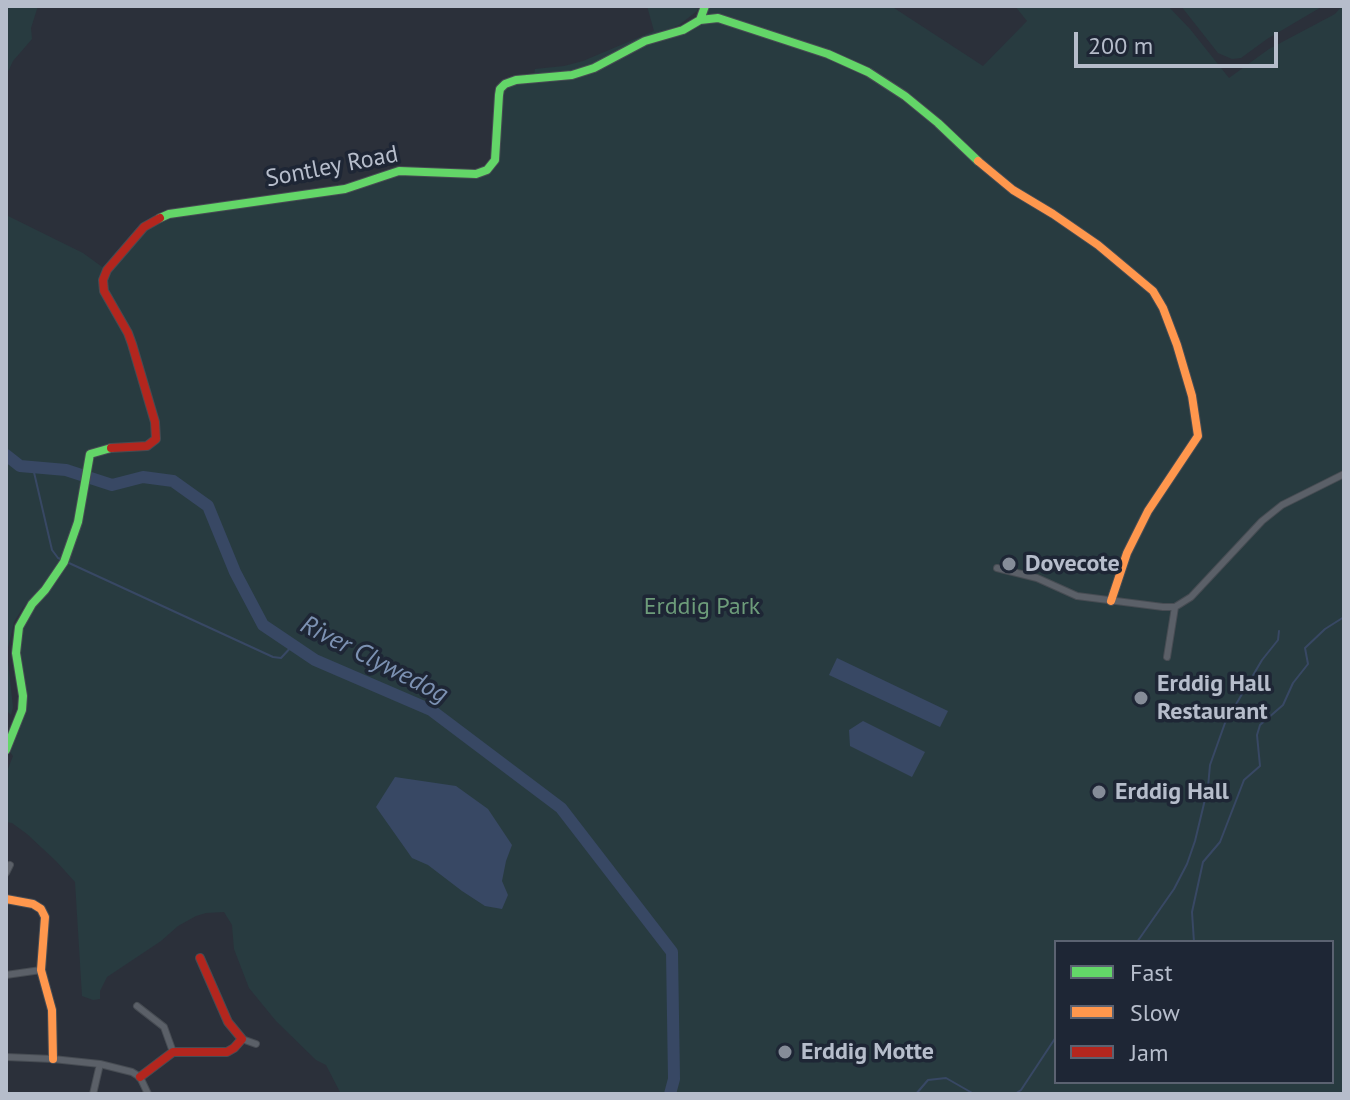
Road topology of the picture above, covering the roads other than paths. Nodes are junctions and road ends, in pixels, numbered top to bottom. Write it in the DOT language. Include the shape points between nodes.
graph roads {
  1 [pos="705,6"];
  2 [pos="700,20"];
  3 [pos="1344,474"];
  4 [pos="997,568"];
  5 [pos="1111,601"];
  6 [pos="1175,607"];
  7 [pos="1167,657"];
  8 [pos="6,750"];
  9 [pos="10,865"];
  10 [pos="6,873"];
  11 [pos="6,899"];
  12 [pos="200,958"];
  13 [pos="41,970"];
  14 [pos="6,975"];
  15 [pos="137,1006"];
  16 [pos="242,1039"];
  17 [pos="256,1044"];
  18 [pos="173,1052"];
  19 [pos="6,1057"];
  20 [pos="53,1059"];
  21 [pos="100,1064"];
  22 [pos="140,1077"];
  23 [pos="93,1094"];
  24 [pos="148,1094"];
  1 -- 2 [label="street"];
  2 -- 5 [label="street" via="718,18 868,72 905,96 1013,190 1098,245 1153,291 1177,345 1198,436 1148,511"];
  2 -- 8 [label="street, Sontley Road" via="594,68 505,84 499,95 495,160 487,170 399,171 345,189 169,214 144,227 103,280 132,344 156,439 147,446 90,454 78,522 64,560 19,627 22,710"];
  3 -- 6 [label="street" via="1282,505"];
  4 -- 5 [label="street" via="1077,596"];
  5 -- 6 [label="street"];
  6 -- 7 [label="street"];
  9 -- 10 [label="street"];
  11 -- 13 [label="street" via="33,904 45,917"];
  12 -- 16 [label="street" via="228,1022"];
  13 -- 14 [label="street"];
  13 -- 20 [label="street" via="52,1010"];
  15 -- 18 [label="street" via="164,1027"];
  16 -- 17 [label="street"];
  16 -- 18 [label="street" via="227,1052"];
  18 -- 22 [label="street"];
  19 -- 20 [label="street"];
  20 -- 21 [label="street"];
  21 -- 22 [label="street"];
  21 -- 23 [label="street"];
  22 -- 24 [label="street"];
}
